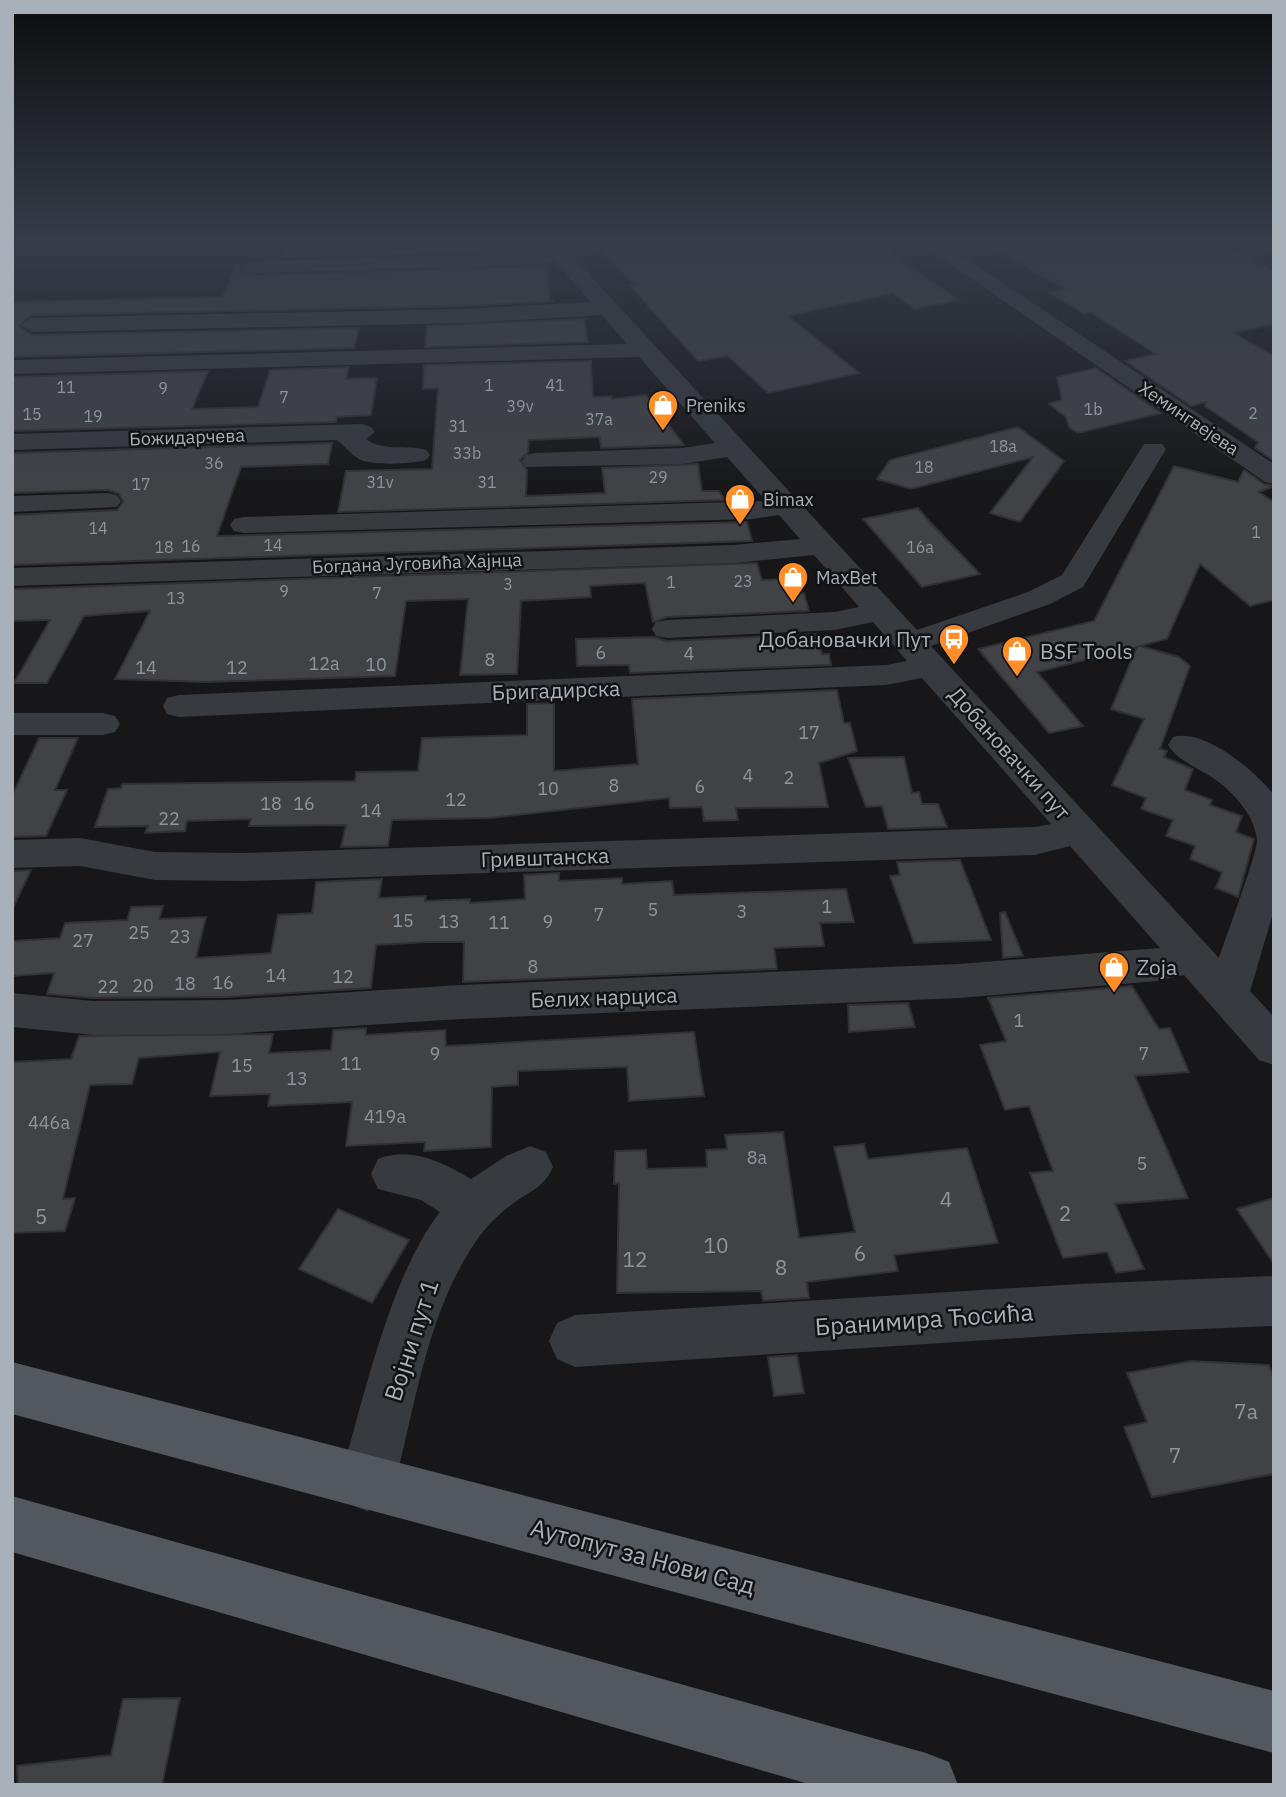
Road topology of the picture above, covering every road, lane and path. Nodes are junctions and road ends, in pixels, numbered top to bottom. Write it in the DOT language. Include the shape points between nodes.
graph roads {
  1 [pos="625,327"];
  2 [pos="1054,327"];
  3 [pos="645,350"];
  4 [pos="12,367"];
  5 [pos="12,442"];
  6 [pos="733,448"];
  7 [pos="1153,449"];
  8 [pos="417,455"];
  9 [pos="535,461"];
  10 [pos="1274,476"];
  11 [pos="107,501"];
  12 [pos="12,504"];
  13 [pos="786,506"];
  14 [pos="244,525"];
  15 [pos="821,546"];
  16 [pos="12,577"];
  17 [pos="882,611"];
  18 [pos="667,629"];
  19 [pos="921,654"];
  20 [pos="179,706"];
  21 [pos="12,724"];
  22 [pos="103,724"];
  23 [pos="1185,745"];
  24 [pos="1079,830"];
  25 [pos="1274,838"];
  26 [pos="1274,846"];
  27 [pos="12,854"];
  28 [pos="1195,957"];
  29 [pos="1228,995"];
  30 [pos="12,1010"];
  31 [pos="1274,1047"];
  32 [pos="530,1167"];
  33 [pos="394,1174"];
  34 [pos="474,1207"];
  35 [pos="1274,1301"];
  36 [pos="575,1340"];
  37 [pos="12,1388"];
  38 [pos="367,1483"];
  39 [pos="12,1524"];
  40 [pos="1274,1722"];
  41 [pos="926,1785"];
  1 -- 3 [label="street, Добановачки пут"];
  2 -- 10 [label="street, Хемингвејева"];
  3 -- 4 [label="street"];
  3 -- 6 [label="street, Добановачки пут"];
  5 -- 8 [label="street, Божидарчева" via="353,433 369,454"];
  6 -- 9 [label="street" via="683,457"];
  6 -- 13 [label="street, Добановачки пут"];
  7 -- 19 [label="street, Бригадирска" via="1073,581"];
  11 -- 12 [label="street"];
  13 -- 14 [label="street" via="753,512"];
  13 -- 15 [label="street, Добановачки пут"];
  15 -- 16 [label="street, Богдана Југовића Хајнца" via="734,554"];
  15 -- 17 [label="street, Добановачки пут"];
  17 -- 18 [label="street" via="835,621"];
  17 -- 19 [label="street, Добановачки пут"];
  19 -- 20 [label="street, Бригадирска" via="886,675"];
  19 -- 24 [label="street, Добановачки пут"];
  21 -- 22 [label="street"];
  23 -- 25 [label="street" via="1229,772 1257,798 1273,825"];
  24 -- 27 [label="street, Гривштанска" via="1035,841 244,867 155,866 80,852"];
  24 -- 28 [label="street, Добановачки пут"];
  26 -- 29 [label="street"];
  28 -- 29 [label="street, Добановачки пут"];
  28 -- 30 [label="street, Белих нарциса" via="1157,965 959,981 227,1017 93,1018"];
  29 -- 31 [label="street, Добановачки пут"];
  32 -- 34 [label="street, Војни пут 1"];
  33 -- 34 [label="street" via="430,1180"];
  34 -- 38 [label="street, Војни пут 1" via="449,1239 420,1300"];
  35 -- 36 [label="street, Бранимира Ћосића"];
  37 -- 38 [label="main road, Аутопут за Нови Сад"];
  38 -- 40 [label="main road, Аутопут за Нови Сад"];
  39 -- 41 [label="main road"];
}
